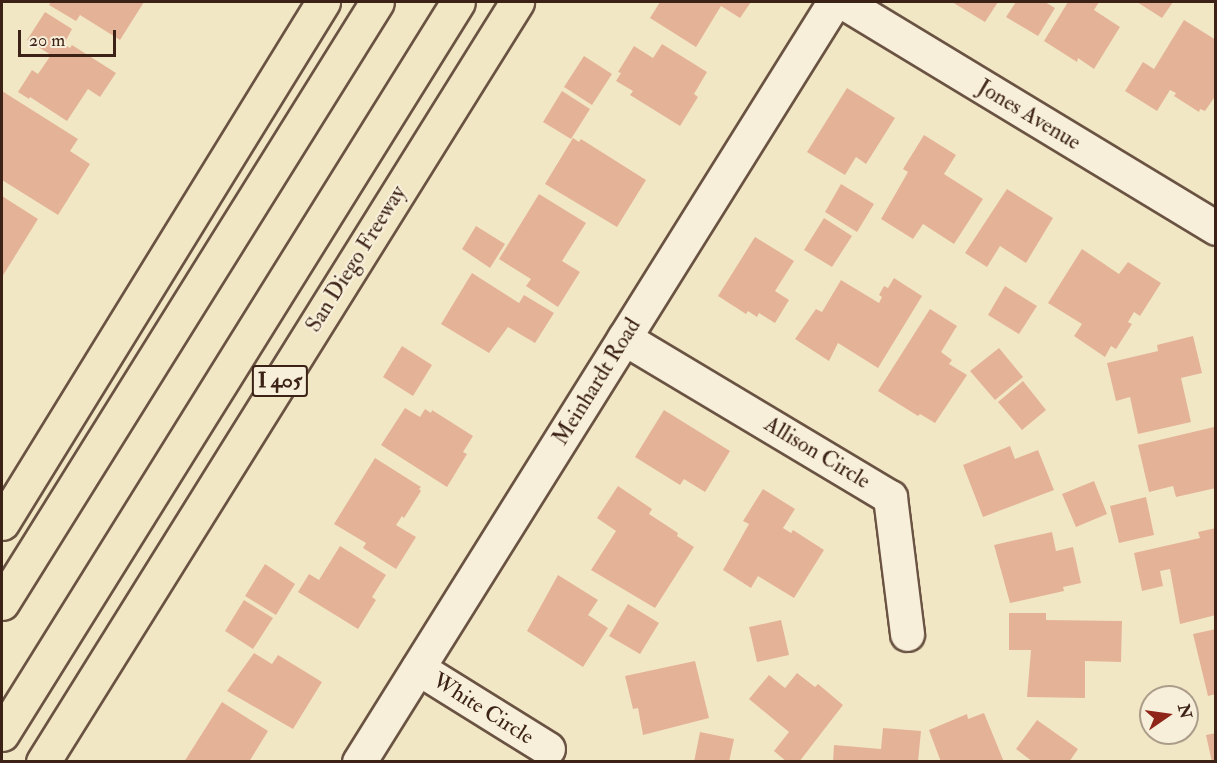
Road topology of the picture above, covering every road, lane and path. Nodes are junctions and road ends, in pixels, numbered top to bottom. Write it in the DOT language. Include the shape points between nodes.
graph roads {
  1 [pos="323,2"];
  2 [pos="377,2"];
  3 [pos="458,2"];
  4 [pos="517,2"];
  5 [pos="834,2"];
  6 [pos="843,2"];
  7 [pos="1215,228"];
  8 [pos="624,338"];
  9 [pos="2,523"];
  10 [pos="2,603"];
  11 [pos="907,634"];
  12 [pos="418,668"];
  13 [pos="2,734"];
  14 [pos="548,749"];
  15 [pos="43,762"];
  16 [pos="360,762"];
  1 -- 9 [label="highway"];
  2 -- 10 [label="highway"];
  3 -- 13 [label="highway"];
  4 -- 15 [label="highway, San Diego Freeway / I 405"];
  5 -- 8 [label="street, Meinhardt Road"];
  6 -- 7 [label="street, Jones Avenue"];
  8 -- 11 [label="street, Allison Circle" via="890,497"];
  8 -- 12 [label="street, Meinhardt Road"];
  12 -- 14 [label="street, White Circle"];
  12 -- 16 [label="street, Meinhardt Road"];
}
